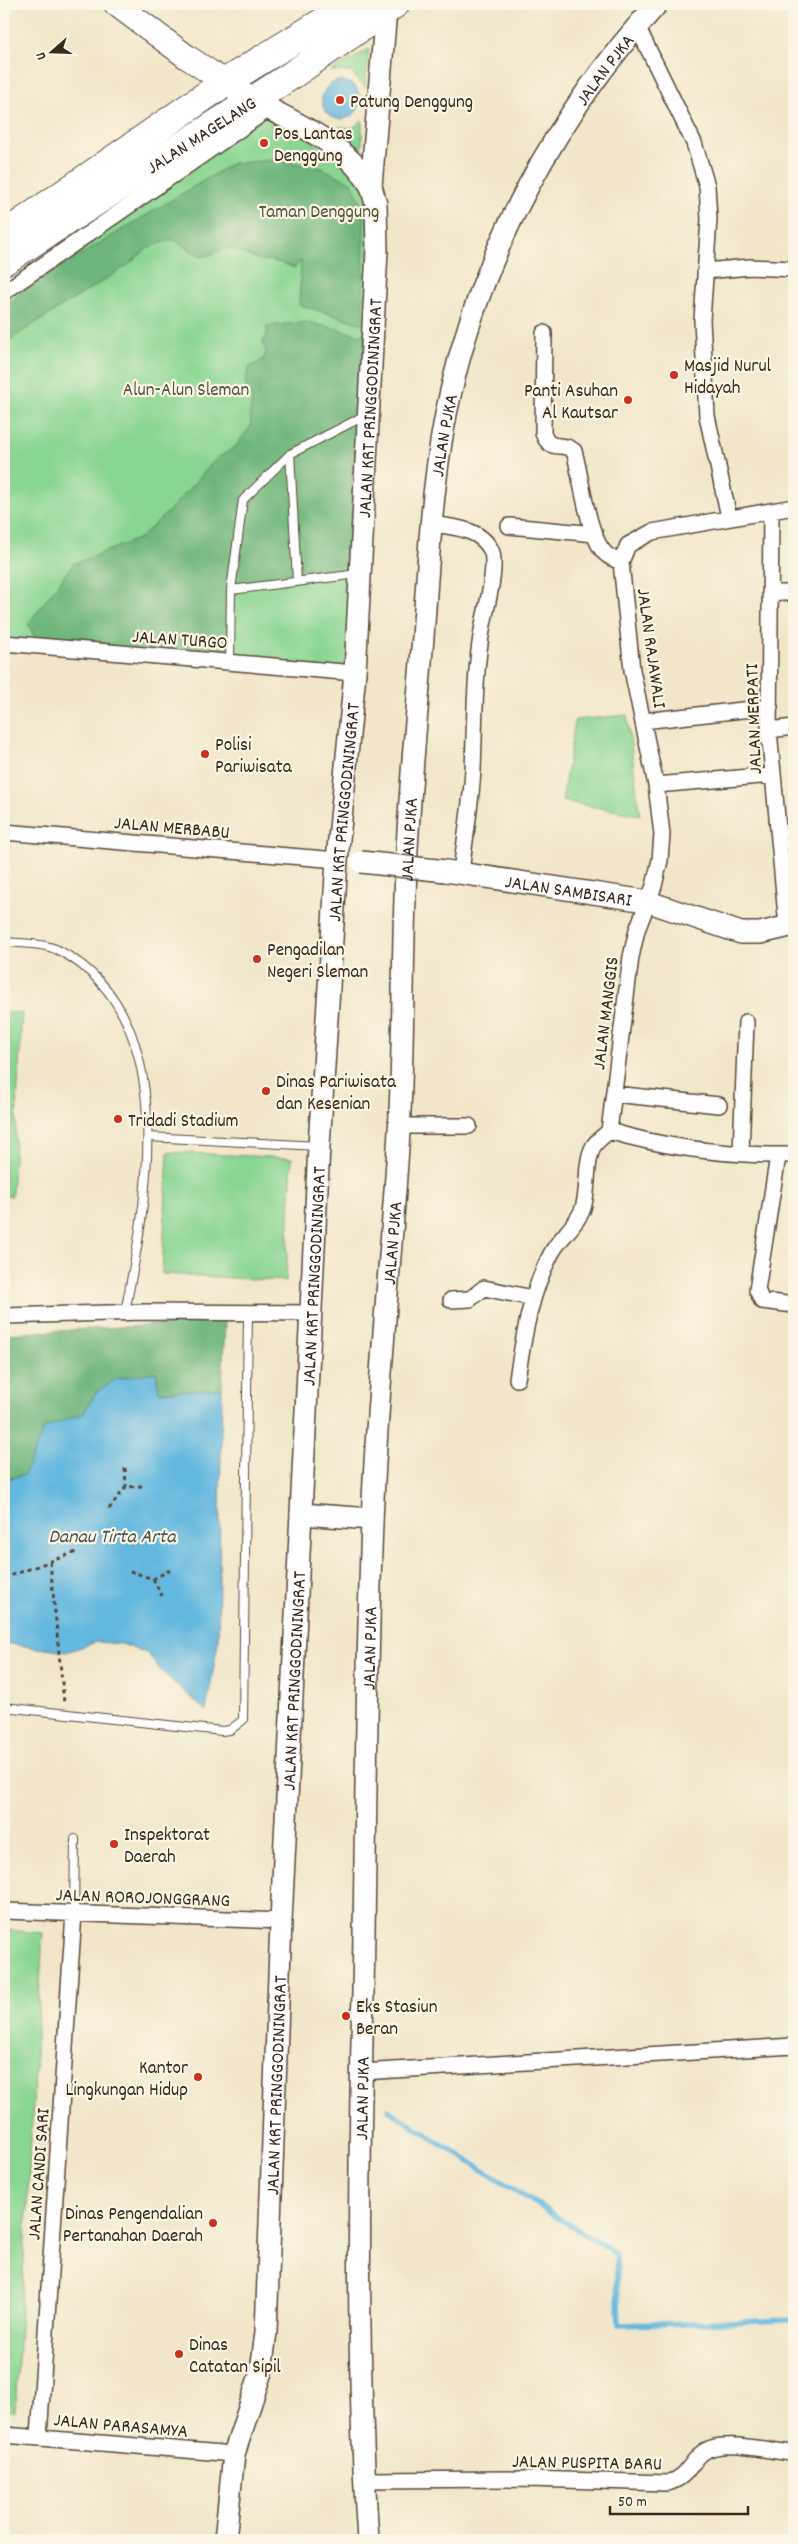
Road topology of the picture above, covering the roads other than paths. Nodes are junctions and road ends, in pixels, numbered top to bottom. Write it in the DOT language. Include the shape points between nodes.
graph roads {
  1 [pos="116,4"];
  2 [pos="352,4"];
  3 [pos="657,4"];
  4 [pos="391,7"];
  5 [pos="637,26"];
  6 [pos="227,81"];
  7 [pos="261,104"];
  8 [pos="371,186"];
  9 [pos="4,235"];
  10 [pos="4,261"];
  11 [pos="794,269"];
  12 [pos="705,271"];
  13 [pos="4,292"];
  14 [pos="544,333"];
  15 [pos="366,415"];
  16 [pos="290,454"];
  17 [pos="794,507"];
  18 [pos="771,510"];
  19 [pos="729,518"];
  20 [pos="431,524"];
  21 [pos="508,526"];
  22 [pos="595,534"];
  23 [pos="620,562"];
  24 [pos="358,574"];
  25 [pos="297,581"];
  26 [pos="231,590"];
  27 [pos="794,592"];
  28 [pos="770,593"];
  29 [pos="4,644"];
  30 [pos="230,661"];
  31 [pos="355,673"];
  32 [pos="770,707"];
  33 [pos="643,721"];
  34 [pos="794,727"];
  35 [pos="769,730"];
  36 [pos="773,775"];
  37 [pos="656,785"];
  38 [pos="4,832"];
  39 [pos="337,860"];
  40 [pos="454,871"];
  41 [pos="646,901"];
  42 [pos="791,926"];
  43 [pos="4,942"];
  44 [pos="746,1022"];
  45 [pos="614,1094"];
  46 [pos="719,1105"];
  47 [pos="399,1126"];
  48 [pos="469,1126"];
  49 [pos="609,1131"];
  50 [pos="148,1137"];
  51 [pos="319,1146"];
  52 [pos="740,1152"];
  53 [pos="794,1155"];
  54 [pos="778,1156"];
  55 [pos="533,1298"];
  56 [pos="452,1300"];
  57 [pos="794,1305"];
  58 [pos="124,1312"];
  59 [pos="248,1313"];
  60 [pos="311,1313"];
  61 [pos="4,1316"];
  62 [pos="517,1379"];
  63 [pos="301,1514"];
  64 [pos="372,1519"];
  65 [pos="4,1707"];
  66 [pos="76,1839"];
  67 [pos="4,1911"];
  68 [pos="74,1913"];
  69 [pos="281,1921"];
  70 [pos="794,2046"];
  71 [pos="361,2072"];
  72 [pos="4,2436"];
  73 [pos="39,2437"];
  74 [pos="794,2453"];
  75 [pos="234,2454"];
  76 [pos="364,2480"];
  77 [pos="225,2540"];
  78 [pos="368,2540"];
  1 -- 6 [label="main road" via="187,57"];
  2 -- 6 [label="highway, JALAN MAGELANG"];
  3 -- 5 [label="main road, JALAN PJKA"];
  4 -- 7 [label="highway, JALAN MAGELANG"];
  4 -- 8 [label="main road, JALAN KRT PRINGGODININGRAT"];
  5 -- 12 [label="street" via="694,143 707,186"];
  5 -- 20 [label="main road, JALAN PJKA" via="606,64 546,156 518,205 491,264 468,326 451,391 439,452"];
  6 -- 7 [label="main road"];
  6 -- 9 [label="highway, JALAN MAGELANG"];
  7 -- 8 [label="main road" via="344,153 360,167"];
  7 -- 10 [label="highway, JALAN MAGELANG"];
  7 -- 13 [label="street"];
  8 -- 15 [label="main road, JALAN KRT PRINGGODININGRAT" via="376,204 377,250"];
  11 -- 12 [label="street" via="750,267"];
  12 -- 19 [label="street" via="702,320 707,416"];
  14 -- 22 [label="street" via="544,433 548,444 566,446 574,451"];
  15 -- 16 [label="lane"];
  15 -- 24 [label="main road, JALAN KRT PRINGGODININGRAT"];
  16 -- 25 [label="lane"];
  16 -- 26 [label="lane" via="243,500"];
  17 -- 18 [label="street"];
  18 -- 19 [label="street"];
  18 -- 28 [label="street, JALAN MERPATI"];
  19 -- 23 [label="street" via="652,532 628,545"];
  20 -- 40 [label="street" via="458,528 480,536 493,558 482,633 473,773"];
  20 -- 47 [label="main road, JALAN PJKA" via="407,855"];
  21 -- 22 [label="street"];
  22 -- 23 [label="street" via="598,545 606,554"];
  23 -- 33 [label="street, JALAN RAJAWALI" via="632,670"];
  24 -- 25 [label="lane"];
  24 -- 31 [label="main road, JALAN KRT PRINGGODININGRAT"];
  25 -- 26 [label="lane"];
  26 -- 30 [label="lane"];
  27 -- 28 [label="street"];
  28 -- 32 [label="street, JALAN MERPATI"];
  29 -- 30 [label="street, JALAN TURGO"];
  30 -- 31 [label="street, JALAN TURGO"];
  31 -- 39 [label="main road, JALAN KRT PRINGGODININGRAT"];
  32 -- 33 [label="street"];
  32 -- 35 [label="street, JALAN MERPATI"];
  33 -- 37 [label="street, JALAN RAJAWALI"];
  34 -- 35 [label="street"];
  35 -- 36 [label="street, JALAN MERPATI"];
  36 -- 37 [label="street"];
  36 -- 42 [label="street, JALAN MERPATI"];
  37 -- 41 [label="street, JALAN RAJAWALI" via="662,834 660,860 654,886"];
  38 -- 39 [label="street, JALAN MERBABU"];
  39 -- 40 [label="main road, JALAN SAMBISARI, bridge"];
  39 -- 51 [label="main road, JALAN KRT PRINGGODININGRAT"];
  40 -- 41 [label="main road, JALAN SAMBISARI"];
  41 -- 42 [label="main road, JALAN SAMBISARI" via="741,933 760,933"];
  41 -- 45 [label="street, JALAN MANGGIS" via="631,957"];
  43 -- 50 [label="lane" via="58,950 98,980 116,1002 140,1060"];
  44 -- 52 [label="street"];
  45 -- 46 [label="street"];
  45 -- 49 [label="street, JALAN MANGGIS"];
  47 -- 48 [label="street"];
  47 -- 64 [label="main road, JALAN PJKA"];
  49 -- 52 [label="street" via="652,1144 694,1151"];
  49 -- 55 [label="street" via="593,1147 582,1209 572,1228 552,1251"];
  50 -- 51 [label="lane"];
  50 -- 58 [label="lane" via="141,1223"];
  51 -- 60 [label="main road, JALAN KRT PRINGGODININGRAT"];
  52 -- 54 [label="street"];
  53 -- 54 [label="street"];
  54 -- 57 [label="street" via="757,1290 762,1301"];
  55 -- 56 [label="street" via="484,1288 470,1299"];
  55 -- 62 [label="street" via="526,1318"];
  58 -- 59 [label="street"];
  58 -- 61 [label="street"];
  59 -- 60 [label="street"];
  59 -- 65 [label="lane" via="242,1720 230,1730 222,1731"];
  60 -- 63 [label="main road, JALAN KRT PRINGGODININGRAT"];
  63 -- 64 [label="main road"];
  63 -- 69 [label="main road, JALAN KRT PRINGGODININGRAT"];
  64 -- 71 [label="main road, JALAN PJKA"];
  66 -- 68 [label="lane"];
  67 -- 68 [label="street, JALAN ROROJONGGRANG"];
  68 -- 69 [label="street, JALAN ROROJONGGRANG"];
  68 -- 73 [label="street, JALAN CANDI SARI"];
  69 -- 75 [label="main road, JALAN KRT PRINGGODININGRAT" via="266,2332 261,2372"];
  70 -- 71 [label="street"];
  71 -- 76 [label="main road, JALAN PJKA" via="360,2310"];
  72 -- 73 [label="street, JALAN PARASAMYA"];
  73 -- 75 [label="street, JALAN PARASAMYA"];
  74 -- 76 [label="street, JALAN PUSPITA BARU" via="731,2446 710,2448 703,2451 685,2474 668,2483 528,2479"];
  75 -- 77 [label="main road, JALAN KRT PRINGGODININGRAT"];
  76 -- 78 [label="main road, JALAN PJKA"];
}
